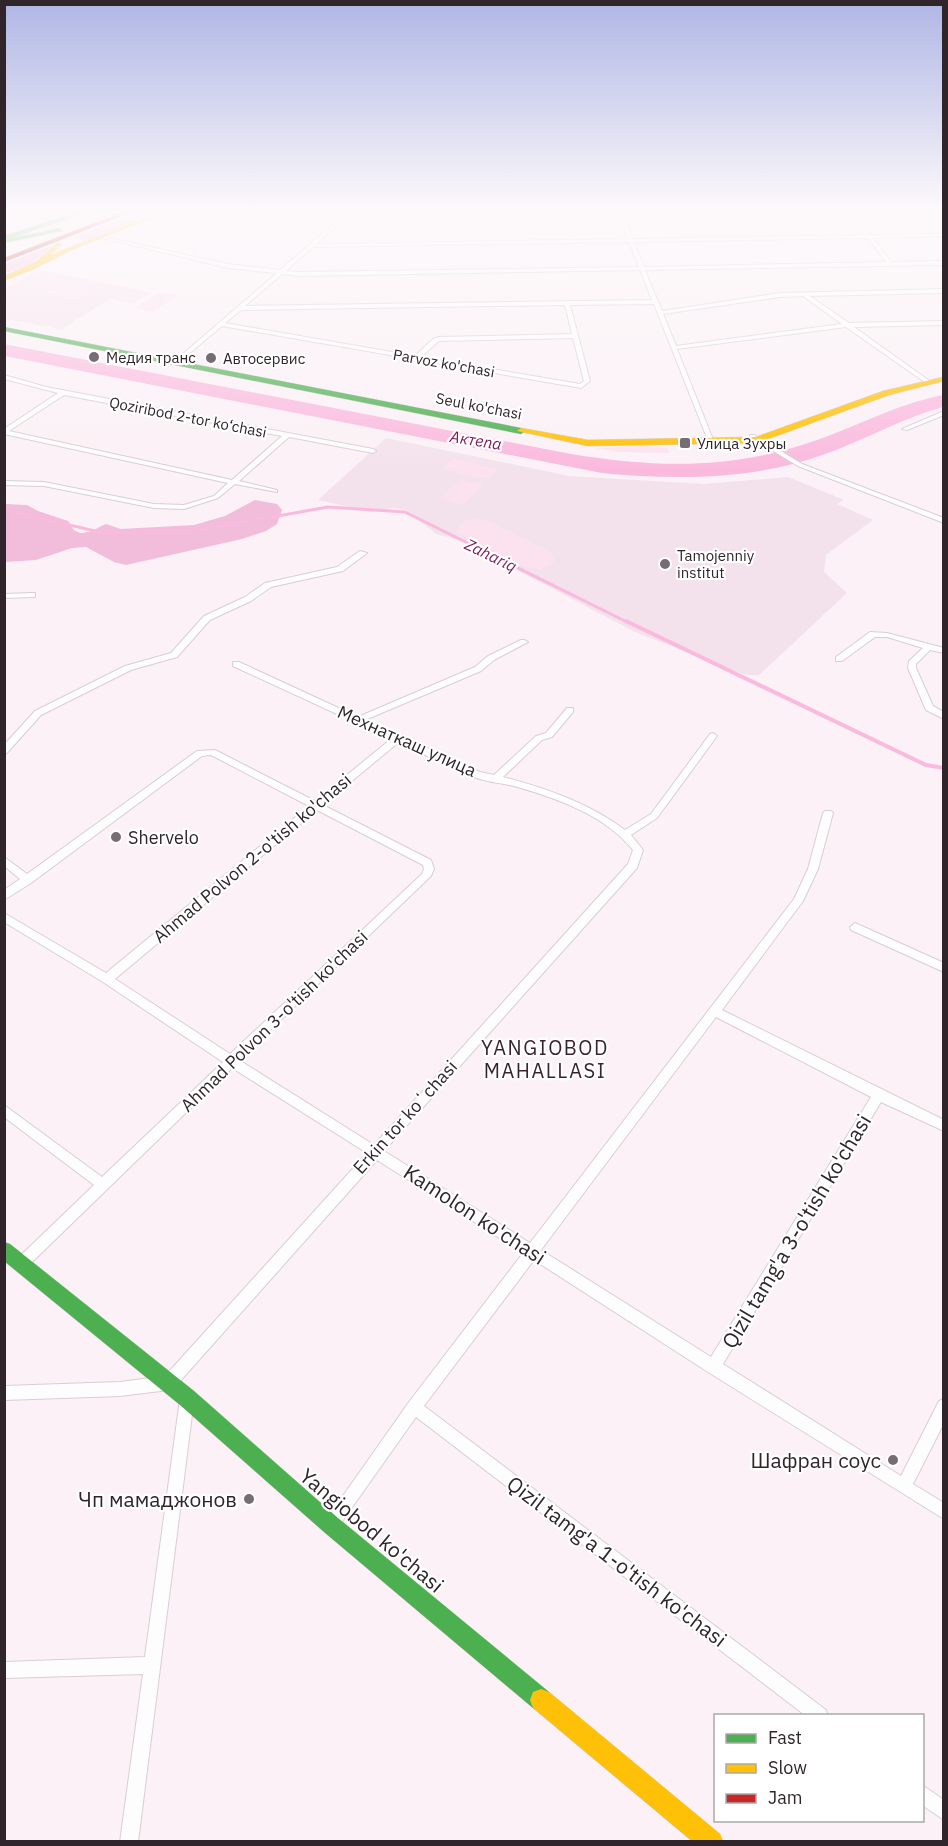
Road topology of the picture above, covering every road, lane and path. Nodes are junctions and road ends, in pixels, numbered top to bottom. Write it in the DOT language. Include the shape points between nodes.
graph roads {
  1 [pos="253,296"];
  2 [pos="653,296"];
  3 [pos="772,296"];
  4 [pos="807,296"];
  5 [pos="655,302"];
  6 [pos="567,304"];
  7 [pos="240,308"];
  8 [pos="659,313"];
  9 [pos="944,323"];
  10 [pos="222,324"];
  11 [pos="847,325"];
  12 [pos="4,328"];
  13 [pos="575,336"];
  14 [pos="675,348"];
  15 [pos="416,358"];
  16 [pos="180,360"];
  17 [pos="4,377"];
  18 [pos="944,377"];
  19 [pos="926,381"];
  20 [pos="64,392"];
  21 [pos="944,413"];
  22 [pos="905,429"];
  23 [pos="286,436"];
  24 [pos="710,440"];
  25 [pos="759,440"];
  26 [pos="373,451"];
  27 [pos="234,481"];
  28 [pos="4,483"];
  29 [pos="275,491"];
  30 [pos="944,521"];
  31 [pos="363,554"];
  32 [pos="32,595"];
  33 [pos="4,596"];
  34 [pos="524,642"];
  35 [pos="927,646"];
  36 [pos="944,651"];
  37 [pos="839,659"];
  38 [pos="236,664"];
  39 [pos="570,710"];
  40 [pos="944,716"];
  41 [pos="360,719"];
  42 [pos="713,736"];
  43 [pos="399,737"];
  44 [pos="4,752"];
  45 [pos="495,778"];
  46 [pos="315,805"];
  47 [pos="828,813"];
  48 [pos="627,833"];
  49 [pos="638,850"];
  50 [pos="4,860"];
  51 [pos="27,880"];
  52 [pos="4,896"];
  53 [pos="4,917"];
  54 [pos="855,927"];
  55 [pos="942,965"];
  56 [pos="107,979"];
  57 [pos="714,1011"];
  58 [pos="231,1061"];
  59 [pos="879,1095"];
  60 [pos="4,1110"];
  61 [pos="944,1126"];
  62 [pos="375,1150"];
  63 [pos="103,1185"];
  64 [pos="532,1250"];
  65 [pos="4,1251"];
  66 [pos="21,1264"];
  67 [pos="713,1367"];
  68 [pos="169,1383"];
  69 [pos="4,1393"];
  70 [pos="187,1398"];
  71 [pos="944,1406"];
  72 [pos="414,1407"];
  73 [pos="904,1487"];
  74 [pos="944,1512"];
  75 [pos="331,1525"];
  76 [pos="150,1665"];
  77 [pos="4,1670"];
  78 [pos="817,1714"];
  79 [pos="924,1796"];
  80 [pos="944,1811"];
  81 [pos="129,1842"];
  82 [pos="712,1842"];
  1 -- 7 [label="street"];
  2 -- 5 [label="street"];
  3 -- 8 [label="street"];
  4 -- 11 [label="street"];
  5 -- 6 [label="street"];
  5 -- 8 [label="street"];
  6 -- 7 [label="street"];
  6 -- 13 [label="street, Parvoz ko'chasi"];
  7 -- 10 [label="street"];
  8 -- 14 [label="street"];
  9 -- 11 [label="street"];
  10 -- 15 [label="street, Parvoz ko'chasi"];
  10 -- 16 [label="street"];
  11 -- 14 [label="street"];
  11 -- 19 [label="street"];
  12 -- 16 [label="main road, Seul ko'chasi"];
  13 -- 15 [label="street" via="439,339"];
  13 -- 15 [label="street, Parvoz ko'chasi" via="587,381 581,386"];
  14 -- 24 [label="street"];
  16 -- 24 [label="main road, Seul ko'chasi" via="581,438"];
  17 -- 20 [label="street, Qoziribod 2-tor ko‘chasi"];
  18 -- 19 [label="main road, Seul ko'chasi"];
  19 -- 25 [label="main road, Seul ko'chasi" via="872,393"];
  20 -- 23 [label="street, Qoziribod 2-tor ko‘chasi"];
  20 -- 27 [label="street" via="4,432"];
  21 -- 22 [label="street"];
  23 -- 26 [label="street, Qoziribod 2-tor ko‘chasi"];
  23 -- 27 [label="street, Qoziribod 2-tor ko‘chasi"];
  24 -- 25 [label="main road, Seul ko'chasi"];
  25 -- 30 [label="street" via="803,467"];
  27 -- 28 [label="street, Qoziribod 2-tor ko‘chasi" via="209,501 176,508 44,484"];
  27 -- 29 [label="street"];
  31 -- 44 [label="street" via="340,569 268,585 207,618 174,655 128,669 38,713"];
  32 -- 33 [label="street"];
  34 -- 41 [label="street" via="478,669"];
  35 -- 36 [label="street"];
  35 -- 37 [label="street" via="873,634"];
  35 -- 40 [label="street" via="912,668 929,708"];
  38 -- 41 [label="street, Мехнаткаш улица"];
  39 -- 45 [label="street" via="549,735 539,738"];
  41 -- 43 [label="street, Мехнаткаш улица"];
  42 -- 48 [label="street" via="654,816"];
  43 -- 45 [label="street, Мехнаткаш улица" via="478,775"];
  43 -- 46 [label="street, Ahmad Polvon 2-o'tish ko'chasi"];
  45 -- 48 [label="street, Мехнаткаш улица" via="578,805"];
  46 -- 51 [label="street" via="212,752 200,753"];
  46 -- 56 [label="street, Ahmad Polvon 2-o'tish ko'chasi"];
  46 -- 58 [label="street, Ahmad Polvon 3-o'tish ko'chasi" via="427,863 429,869"];
  47 -- 57 [label="street" via="807,885"];
  48 -- 49 [label="street, Мехнаткаш улица"];
  49 -- 62 [label="street, Erkin tor koʻchasi" via="633,865"];
  50 -- 51 [label="street"];
  51 -- 52 [label="street"];
  53 -- 56 [label="street, Kamolon ko'chasi"];
  54 -- 55 [label="street"];
  56 -- 58 [label="street, Kamolon ko'chasi"];
  57 -- 59 [label="street, Qizil tamg'a 3-o'tish ko'chasi"];
  57 -- 64 [label="street"];
  58 -- 62 [label="street, Kamolon ko'chasi"];
  58 -- 63 [label="street, Ahmad Polvon 3-o'tish ko'chasi"];
  59 -- 61 [label="street, Qizil tamg'a 3-o'tish ko'chasi"];
  59 -- 67 [label="street, Qizil tamg'a 3-o'tish ko'chasi"];
  60 -- 63 [label="street"];
  62 -- 64 [label="street, Kamolon ko'chasi"];
  62 -- 68 [label="street, Erkin tor koʻchasi"];
  63 -- 66 [label="street, Ahmad Polvon 3-o'tish ko'chasi"];
  64 -- 67 [label="street, Kamolon ko'chasi"];
  64 -- 72 [label="street"];
  65 -- 66 [label="main road, Yangiobod ko'chasi"];
  66 -- 68 [label="main road, Yangiobod ko'chasi"];
  67 -- 73 [label="street, Kamolon ko'chasi"];
  68 -- 69 [label="street" via="120,1389"];
  68 -- 70 [label="main road, Yangiobod ko'chasi"];
  70 -- 75 [label="main road, Yangiobod ko'chasi"];
  70 -- 76 [label="street"];
  71 -- 73 [label="street"];
  72 -- 75 [label="street"];
  72 -- 78 [label="street, Qizil tamg'a 1-o'tish ko'chasi"];
  73 -- 74 [label="street, Kamolon ko'chasi"];
  75 -- 82 [label="main road, Yangiobod ko'chasi"];
  76 -- 77 [label="street"];
  76 -- 81 [label="street"];
  79 -- 80 [label="street"];
}
